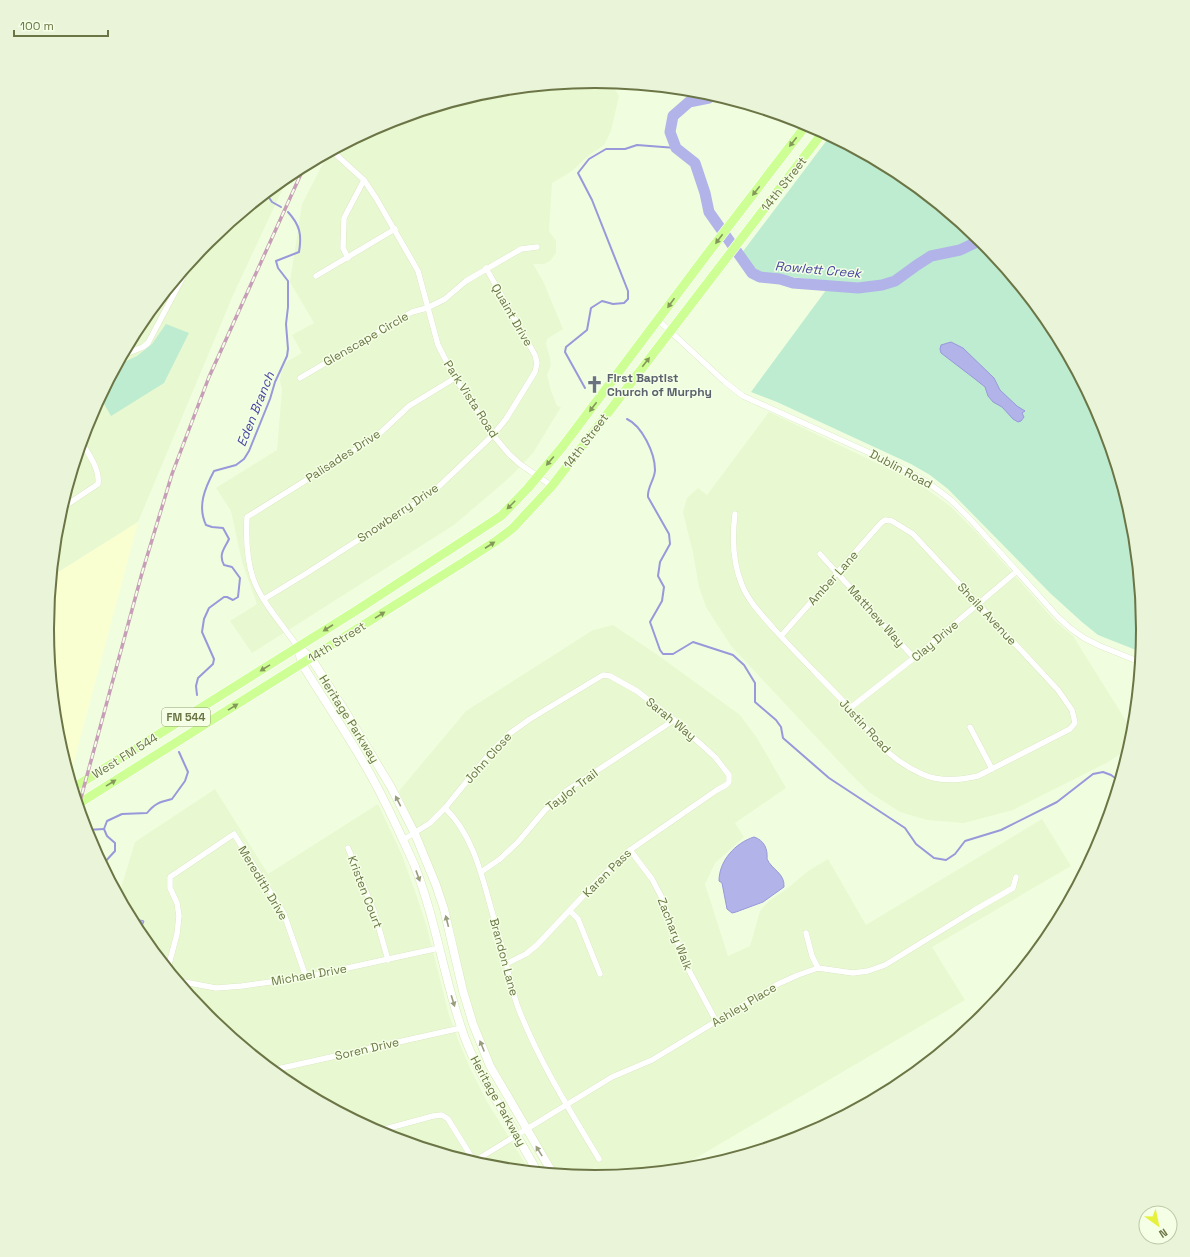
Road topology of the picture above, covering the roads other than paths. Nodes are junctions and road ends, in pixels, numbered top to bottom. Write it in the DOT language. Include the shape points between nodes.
graph roads {
  1 [pos="803,129"];
  2 [pos="819,137"];
  3 [pos="336,154"];
  4 [pos="364,180"];
  5 [pos="395,229"];
  6 [pos="537,247"];
  7 [pos="348,258"];
  8 [pos="486,268"];
  9 [pos="316,276"];
  10 [pos="181,280"];
  11 [pos="427,308"];
  12 [pos="658,320"];
  13 [pos="670,332"];
  14 [pos="130,352"];
  15 [pos="537,363"];
  16 [pos="300,378"];
  17 [pos="455,378"];
  18 [pos="493,435"];
  19 [pos="85,448"];
  20 [pos="538,477"];
  21 [pos="552,486"];
  22 [pos="68,504"];
  23 [pos="734,514"];
  24 [pos="885,520"];
  25 [pos="820,554"];
  26 [pos="1017,571"];
  27 [pos="837,573"];
  28 [pos="264,599"];
  29 [pos="979,605"];
  30 [pos="781,636"];
  31 [pos="298,647"];
  32 [pos="311,658"];
  33 [pos="914,658"];
  34 [pos="1135,660"];
  35 [pos="302,664"];
  36 [pos="603,675"];
  37 [pos="850,708"];
  38 [pos="674,720"];
  39 [pos="1075,723"];
  40 [pos="970,727"];
  41 [pos="378,765"];
  42 [pos="992,769"];
  43 [pos="368,771"];
  44 [pos="729,775"];
  45 [pos="78,786"];
  46 [pos="83,801"];
  47 [pos="445,808"];
  48 [pos="415,834"];
  49 [pos="403,840"];
  50 [pos="348,848"];
  51 [pos="630,850"];
  52 [pos="481,872"];
  53 [pos="1016,877"];
  54 [pos="570,911"];
  55 [pos="806,933"];
  56 [pos="439,948"];
  57 [pos="388,960"];
  58 [pos="170,962"];
  59 [pos="506,964"];
  60 [pos="818,968"];
  61 [pos="600,974"];
  62 [pos="306,977"];
  63 [pos="186,982"];
  64 [pos="716,1022"];
  65 [pos="461,1028"];
  66 [pos="280,1068"];
  67 [pos="566,1106"];
  68 [pos="388,1128"];
  69 [pos="526,1130"];
  70 [pos="517,1136"];
  71 [pos="470,1155"];
  72 [pos="481,1157"];
  73 [pos="599,1159"];
  74 [pos="534,1166"];
  75 [pos="549,1167"];
  1 -- 12 [label="main road, 14th Street, one-way"];
  2 -- 13 [label="main road, 14th Street"];
  3 -- 4 [label="street, Park Vista Road"];
  4 -- 5 [label="street, Park Vista Road"];
  4 -- 7 [label="street" via="344,218 343,248"];
  5 -- 7 [label="street"];
  5 -- 11 [label="street, Park Vista Road" via="418,270"];
  6 -- 8 [label="street, Glenscape Circle" via="521,249"];
  7 -- 9 [label="street"];
  8 -- 11 [label="street, Glenscape Circle" via="445,299"];
  8 -- 15 [label="street, Quaint Drive" via="535,355"];
  10 -- 14 [label="street" via="148,343"];
  11 -- 16 [label="street, Glenscape Circle" via="412,312"];
  11 -- 17 [label="street, Park Vista Road" via="438,345"];
  12 -- 13 [label="street, Dublin Road"];
  12 -- 20 [label="main road, 14th Street, one-way"];
  21 -- 13 [label="main road, 14th Street, one-way"];
  13 -- 26 [label="street, Dublin Road" via="743,396 890,462 935,488 971,520"];
  15 -- 18 [label="street, Snowberry Drive" via="535,372"];
  17 -- 18 [label="street, Park Vista Road"];
  17 -- 28 [label="street, Palisades Drive" via="408,406 377,436 248,517 246,543 253,578"];
  18 -- 20 [label="street, Park Vista Road" via="520,464"];
  18 -- 28 [label="street, Snowberry Drive" via="433,492"];
  19 -- 22 [label="street" via="99,478 98,484"];
  20 -- 21 [label="street, Park Vista Road"];
  20 -- 31 [label="main road, 14th Street, one-way" via="501,516"];
  32 -- 21 [label="main road, 14th Street, one-way" via="496,541 513,528"];
  23 -- 30 [label="street, Justin Road" via="732,534 742,586 752,604"];
  24 -- 27 [label="street, Amber Lane"];
  24 -- 29 [label="street, Sheila Avenue" via="892,521 912,534"];
  25 -- 27 [label="street, Matthew Way"];
  26 -- 29 [label="street, Clay Drive"];
  26 -- 34 [label="street, Dublin Road" via="1057,616 1078,634"];
  27 -- 30 [label="street, Amber Lane"];
  27 -- 33 [label="street, Matthew Way"];
  28 -- 31 [label="street"];
  29 -- 33 [label="street, Clay Drive"];
  29 -- 39 [label="street, Sheila Avenue" via="1058,690 1072,710"];
  30 -- 37 [label="street, Justin Road"];
  31 -- 32 [label="main road, Heritage Parkway"];
  31 -- 35 [label="main road, Heritage Parkway"];
  31 -- 45 [label="main road, West FM 544 / FM 544, one-way"];
  32 -- 35 [label="main road, 14th Street"];
  32 -- 41 [label="main road, Heritage Parkway"];
  33 -- 37 [label="street, Clay Drive"];
  35 -- 43 [label="main road, Heritage Parkway"];
  46 -- 35 [label="main road, West FM 544 / FM 544, one-way"];
  36 -- 38 [label="street, Sarah Way" via="610,676 637,691"];
  36 -- 47 [label="street, John Close" via="509,734"];
  37 -- 42 [label="street, Justin Road" via="890,754 923,775 939,779 966,779"];
  38 -- 44 [label="street, Sarah Way" via="715,757"];
  38 -- 52 [label="street, Taylor Trail" via="566,792 545,810 509,851"];
  39 -- 42 [label="street, Justin Road" via="1070,729"];
  40 -- 42 [label="street"];
  41 -- 43 [label="main road"];
  48 -- 41 [label="main road, Heritage Parkway, one-way"];
  43 -- 49 [label="main road, Heritage Parkway"];
  44 -- 51 [label="street, Karen Pass" via="729,782 726,785"];
  47 -- 48 [label="street, John Close"];
  47 -- 52 [label="street, Brandon Lane" via="466,835"];
  48 -- 49 [label="street, John Close"];
  69 -- 48 [label="main road, Heritage Parkway, one-way" via="490,1066 473,1024 444,910"];
  49 -- 56 [label="main road, Heritage Parkway, one-way" via="422,888"];
  50 -- 57 [label="street, Kristen Court" via="374,911"];
  51 -- 54 [label="street, Karen Pass"];
  51 -- 64 [label="street, Zachary Walk" via="662,898 684,961"];
  52 -- 59 [label="street, Brandon Lane"];
  53 -- 60 [label="street, Ashley Place" via="1013,888 885,965 853,973"];
  54 -- 59 [label="street, Karen Pass" via="537,945"];
  54 -- 61 [label="street" via="578,919"];
  55 -- 60 [label="street"];
  56 -- 57 [label="street, Michael Drive"];
  56 -- 65 [label="main road, Heritage Parkway, one-way"];
  57 -- 62 [label="street, Michael Drive"];
  58 -- 62 [label="street, Meredith Drive" via="180,916 170,888 170,877 234,834 284,914"];
  59 -- 67 [label="street, Brandon Lane" via="518,1008 531,1039"];
  60 -- 64 [label="street, Ashley Place" via="778,984"];
  62 -- 63 [label="street, Michael Drive" via="216,988"];
  64 -- 67 [label="street, Ashley Place" via="652,1060 612,1077"];
  65 -- 66 [label="street, Soren Drive"];
  65 -- 70 [label="main road, Heritage Parkway" via="481,1075"];
  67 -- 69 [label="street, Ashley Place"];
  67 -- 73 [label="street, Brandon Lane"];
  68 -- 71 [label="street" via="442,1116 448,1119"];
  69 -- 70 [label="street, Ashley Place"];
  75 -- 69 [label="main road, Heritage Parkway, one-way"];
  70 -- 72 [label="street, Ashley Place"];
  70 -- 74 [label="main road, Heritage Parkway"];
}
